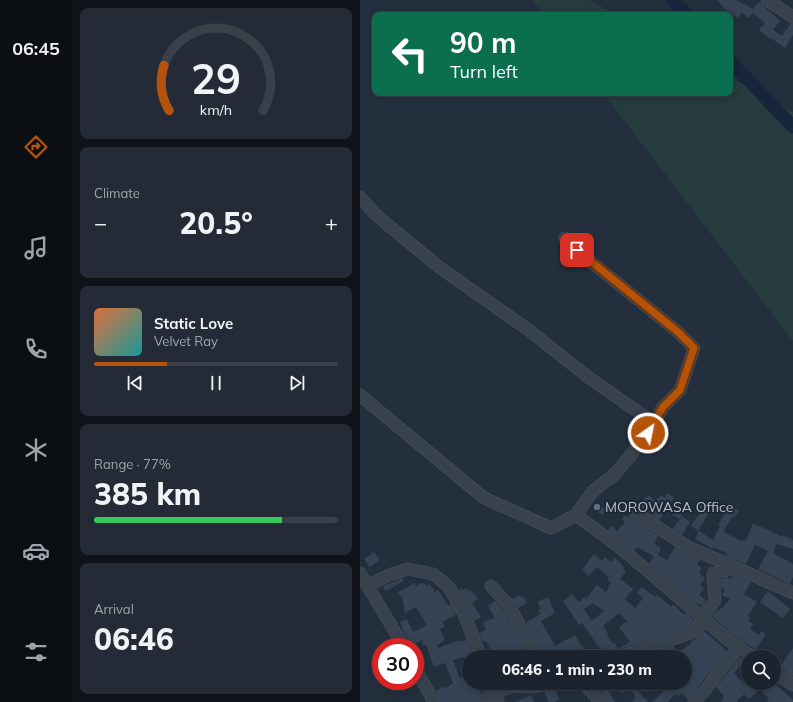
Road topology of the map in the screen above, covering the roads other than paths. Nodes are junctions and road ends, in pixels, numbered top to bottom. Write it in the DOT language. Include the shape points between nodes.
graph roads {
  1 [pos="767,0"];
  2 [pos="793,17"];
  3 [pos="360,197"];
  4 [pos="565,238"];
  5 [pos="360,395"];
  6 [pos="654,423"];
  7 [pos="633,509"];
  8 [pos="576,515"];
  9 [pos="732,566"];
  10 [pos="360,572"];
  11 [pos="367,586"];
  12 [pos="491,586"];
  13 [pos="793,593"];
  14 [pos="702,617"];
  15 [pos="399,638"];
  16 [pos="735,644"];
  17 [pos="478,650"];
  18 [pos="532,650"];
  19 [pos="640,650"];
  20 [pos="743,650"];
  21 [pos="781,677"];
  22 [pos="424,684"];
  23 [pos="793,685"];
  24 [pos="590,690"];
  25 [pos="494,693"];
  26 [pos="434,702"];
  27 [pos="480,702"];
  28 [pos="601,702"];
  29 [pos="694,702"];
  1 -- 2 [label="street"];
  3 -- 6 [label="street" via="376,215 439,267"];
  4 -- 6 [label="street" via="694,348 680,390 663,407"];
  5 -- 8 [label="street" via="484,498 551,528"];
  6 -- 8 [label="street" via="631,455 614,475 593,491"];
  7 -- 9 [label="street" via="688,547"];
  8 -- 14 [label="street" via="624,551"];
  9 -- 13 [label="street"];
  9 -- 14 [label="street" via="728,570 713,573 715,601"];
  10 -- 11 [label="street"];
  11 -- 15 [label="street"];
  11 -- 17 [label="street" via="388,575 408,569 433,574 448,586 462,609"];
  12 -- 18 [label="street" via="510,607"];
  14 -- 16 [label="street"];
  14 -- 19 [label="street" via="699,628 690,633"];
  16 -- 20 [label="street"];
  16 -- 29 [label="street" via="734,653"];
  21 -- 23 [label="street"];
  22 -- 26 [label="street"];
  24 -- 28 [label="street"];
  25 -- 27 [label="street"];
}
